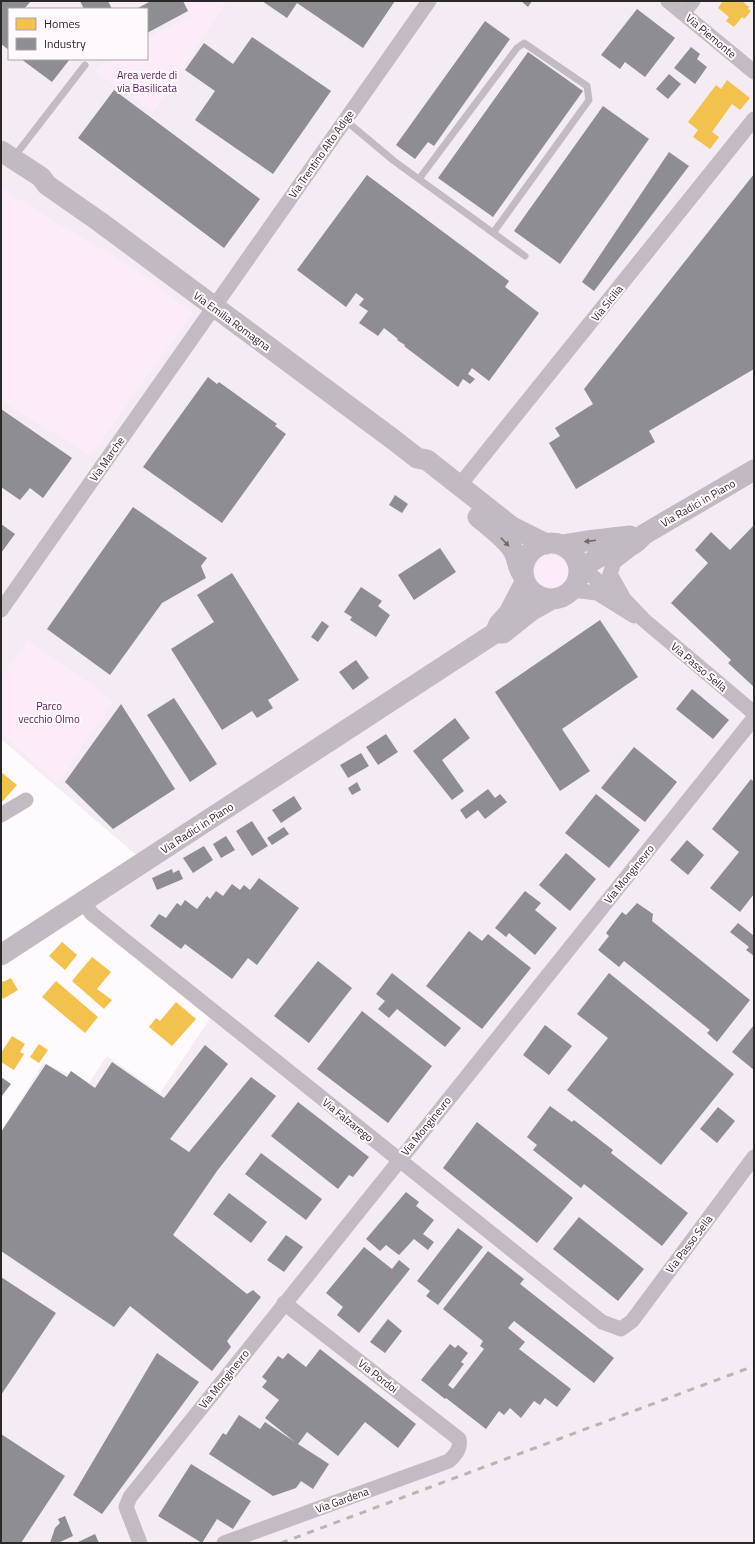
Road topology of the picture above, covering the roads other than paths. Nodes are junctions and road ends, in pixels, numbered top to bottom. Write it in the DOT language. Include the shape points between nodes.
graph roads {
  1 [pos="429,1"];
  2 [pos="668,1"];
  3 [pos="693,1"];
  4 [pos="683,13"];
  5 [pos="85,65"];
  6 [pos="754,72"];
  7 [pos="754,119"];
  8 [pos="345,120"];
  9 [pos="5,158"];
  10 [pos="419,179"];
  11 [pos="493,233"];
  12 [pos="525,256"];
  13 [pos="213,307"];
  14 [pos="416,458"];
  15 [pos="754,470"];
  16 [pos="459,486"];
  17 [pos="639,540"];
  18 [pos="554,544"];
  19 [pos="577,578"];
  20 [pos="524,579"];
  21 [pos="552,599"];
  22 [pos="624,599"];
  23 [pos="1,610"];
  24 [pos="644,620"];
  25 [pos="495,633"];
  26 [pos="754,713"];
  27 [pos="754,718"];
  28 [pos="26,800"];
  29 [pos="1,815"];
  30 [pos="83,902"];
  31 [pos="1,955"];
  32 [pos="754,1157"];
  33 [pos="398,1161"];
  34 [pos="284,1303"];
  35 [pos="621,1329"];
  36 [pos="457,1453"];
  37 [pos="140,1543"];
  38 [pos="224,1543"];
  1 -- 8 [label="street, Via Trentino Alto Adige"];
  2 -- 4 [label="street, Via Piemonte"];
  3 -- 4 [label="street"];
  4 -- 6 [label="street, Via Piemonte"];
  5 -- 9 [label="lane"];
  7 -- 16 [label="street, Via Sicilia"];
  8 -- 10 [label="lane"];
  8 -- 13 [label="street, Via Trentino Alto Adige"];
  9 -- 13 [label="street, Via Emilia Romagna" via="38,186 47,185"];
  10 -- 11 [label="lane"];
  10 -- 11 [label="lane" via="524,42 586,86 589,100"];
  11 -- 12 [label="lane"];
  13 -- 14 [label="street, Via Emilia Romagna"];
  13 -- 23 [label="street, Via Marche"];
  14 -- 16 [label="street, Via Emilia Romagna" via="426,460"];
  14 -- 20 [label="street, Via Emilia Romagna, one-way" via="419,467 438,486 480,518 514,552 518,569"];
  15 -- 17 [label="street, Via Radici in Piano"];
  16 -- 18 [label="street, Via Emilia Romagna" via="512,527"];
  17 -- 18 [label="street, one-way"];
  17 -- 19 [label="street" via="594,559"];
  17 -- 22 [label="street, Via Passo Sella" via="614,562 610,574"];
  18 -- 19 [label="street" via="572,553 576,558"];
  18 -- 20 [label="street" via="538,546 531,552 523,567"];
  19 -- 21 [label="street" via="560,598"];
  19 -- 22 [label="street, Via Passo Sella" via="592,576"];
  19 -- 24 [label="street, Via Passo Sella" via="597,594"];
  20 -- 21 [label="street" via="536,595"];
  20 -- 25 [label="street" via="509,613"];
  21 -- 25 [label="street" via="532,610 503,633"];
  22 -- 24 [label="street, Via Passo Sella"];
  24 -- 26 [label="street, Via Passo Sella"];
  25 -- 30 [label="street, Via Radici in Piano"];
  27 -- 33 [label="street, Via Monginevro"];
  28 -- 29 [label="street"];
  30 -- 31 [label="street, Via Radici in Piano"];
  30 -- 33 [label="street, Via Falzarego" via="92,914"];
  32 -- 35 [label="street, Via Passo Sella" via="632,1321"];
  33 -- 34 [label="street, Via Monginevro"];
  33 -- 35 [label="street, Via Falzarego" via="602,1322"];
  34 -- 36 [label="street, Via Pordoi" via="459,1439"];
  34 -- 37 [label="street, Via Monginevro" via="130,1497 126,1507"];
  36 -- 38 [label="street, Via Gardena" via="449,1461"];
}
